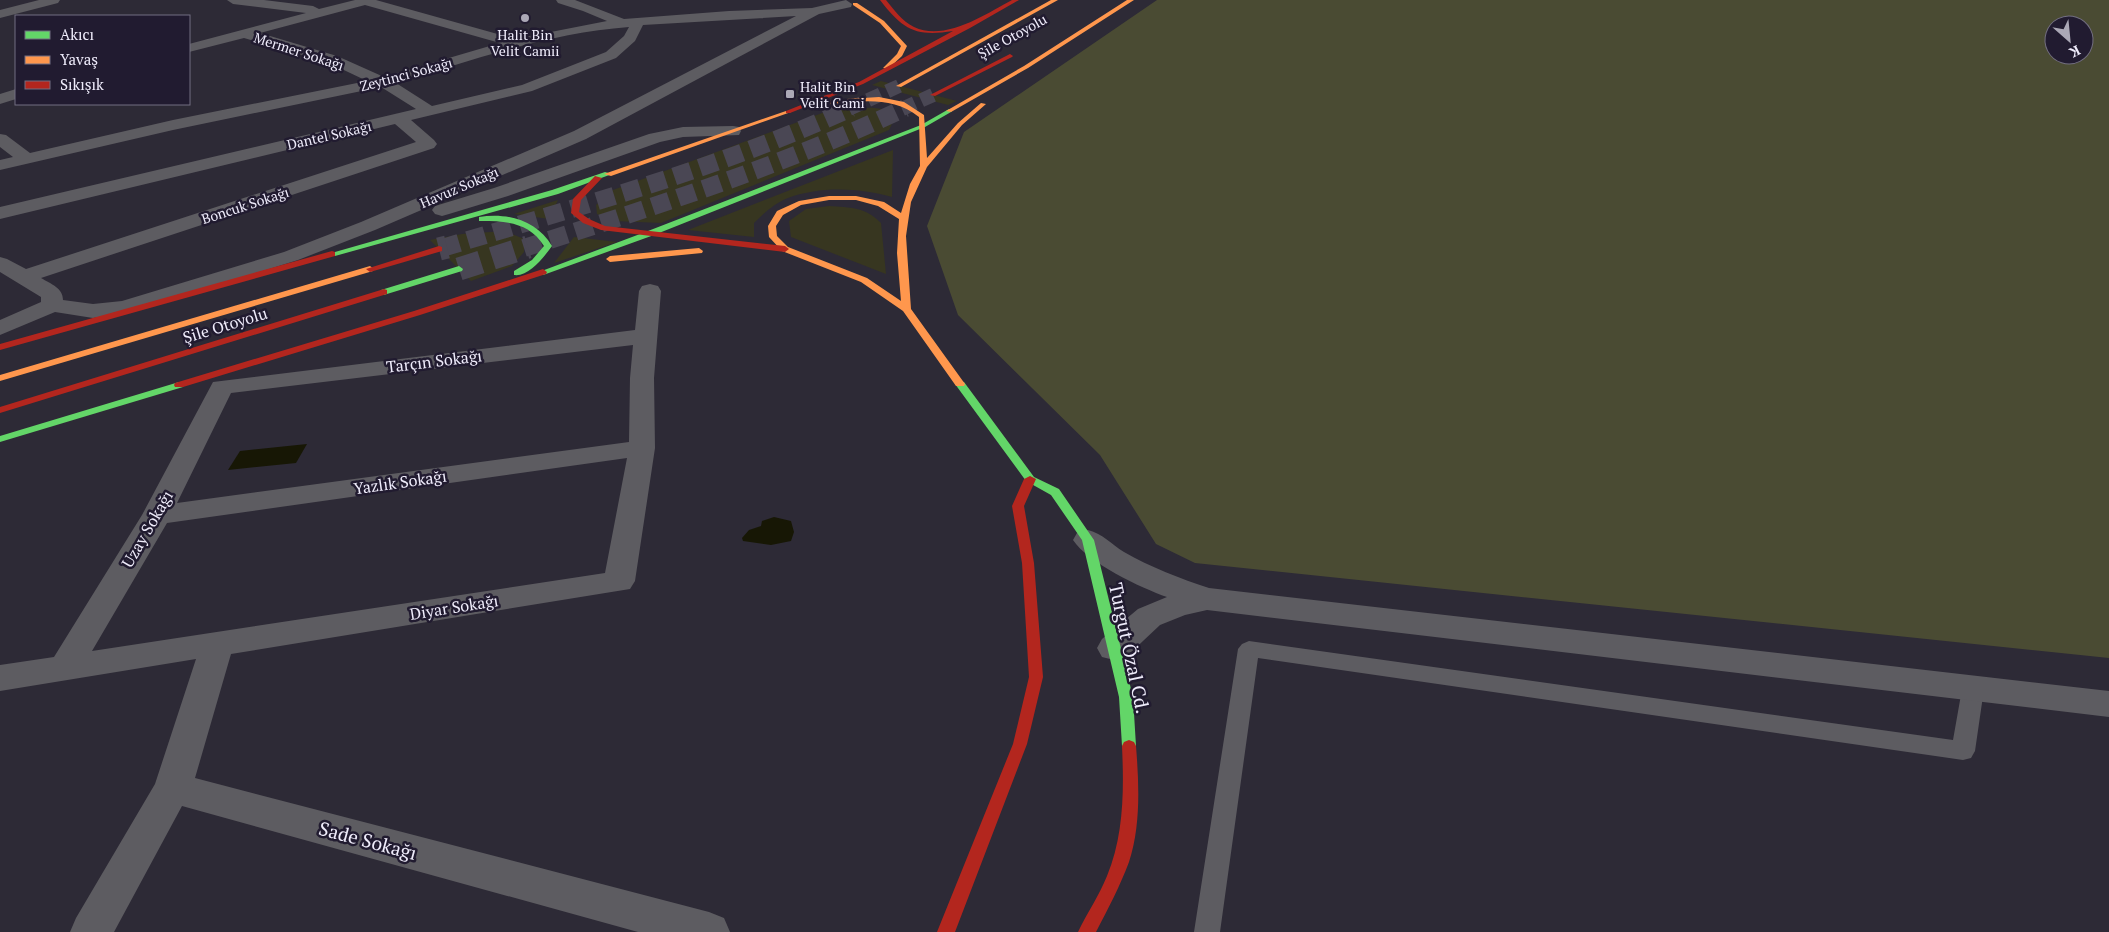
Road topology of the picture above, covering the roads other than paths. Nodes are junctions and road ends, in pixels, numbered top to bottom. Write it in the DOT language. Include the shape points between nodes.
graph roads {
  1 [pos="54,0"];
  2 [pos="232,0"];
  3 [pos="562,0"];
  4 [pos="724,0"];
  5 [pos="881,0"];
  6 [pos="1016,0"];
  7 [pos="1055,0"];
  8 [pos="1131,0"];
  9 [pos="368,1"];
  10 [pos="845,3"];
  11 [pos="815,11"];
  12 [pos="327,12"];
  13 [pos="18,15"];
  14 [pos="729,15"];
  15 [pos="15,16"];
  16 [pos="3,21"];
  17 [pos="638,22"];
  18 [pos="622,23"];
  19 [pos="968,27"];
  20 [pos="244,34"];
  21 [pos="515,43"];
  22 [pos="190,48"];
  23 [pos="1024,50"];
  24 [pos="1026,67"];
  25 [pos="886,68"];
  26 [pos="383,82"];
  27 [pos="899,86"];
  28 [pos="0,89"];
  29 [pos="15,92"];
  30 [pos="15,92"];
  31 [pos="933,94"];
  32 [pos="0,98"];
  33 [pos="805,106"];
  34 [pos="432,112"];
  35 [pos="399,119"];
  36 [pos="923,126"];
  37 [pos="733,131"];
  38 [pos="0,140"];
  39 [pos="27,159"];
  40 [pos="0,165"];
  41 [pos="924,166"];
  42 [pos="599,177"];
  43 [pos="0,213"];
  44 [pos="903,218"];
  45 [pos="368,226"];
  46 [pos="431,226"];
  47 [pos="651,233"];
  48 [pos="439,249"];
  49 [pos="784,249"];
  50 [pos="0,264"];
  51 [pos="459,269"];
  52 [pos="531,276"];
  53 [pos="24,277"];
  54 [pos="650,291"];
  55 [pos="461,298"];
  56 [pos="52,299"];
  57 [pos="906,309"];
  58 [pos="0,328"];
  59 [pos="646,336"];
  60 [pos="0,347"];
  61 [pos="0,378"];
  62 [pos="222,387"];
  63 [pos="0,410"];
  64 [pos="0,439"];
  65 [pos="642,448"];
  66 [pos="1030,479"];
  67 [pos="158,515"];
  68 [pos="1088,540"];
  69 [pos="1207,599"];
  70 [pos="218,643"];
  71 [pos="1114,648"];
  72 [pos="65,667"];
  73 [pos="0,678"];
  74 [pos="1973,689"];
  75 [pos="2109,704"];
  76 [pos="173,788"];
  77 [pos="91,932"];
  78 [pos="709,932"];
  79 [pos="946,932"];
  80 [pos="1087,932"];
  81 [pos="1207,932"];
  1 -- 13 [label="street"];
  2 -- 12 [label="street"];
  3 -- 18 [label="street"];
  4 -- 14 [label="street"];
  5 -- 10 [label="main road"];
  5 -- 19 [label="main road" via="910,29 926,31"];
  6 -- 19 [label="main road"];
  7 -- 27 [label="main road, Şile Otoyolu"];
  8 -- 24 [label="main road"];
  9 -- 12 [label="street"];
  9 -- 21 [label="street"];
  10 -- 11 [label="street, Havuz Sokağı"];
  10 -- 25 [label="main road" via="870,12 884,22 904,46"];
  11 -- 14 [label="street, Zeytinci Sokağı"];
  11 -- 45 [label="street, Havuz Sokağı" via="580,135"];
  12 -- 20 [label="street"];
  14 -- 17 [label="street, Zeytinci Sokağı"];
  15 -- 16 [label="street"];
  17 -- 18 [label="street, Zeytinci Sokağı"];
  17 -- 34 [label="street, Dantel Sokağı" via="630,38 610,55 527,88"];
  18 -- 21 [label="street, Zeytinci Sokağı"];
  19 -- 25 [label="main road"];
  20 -- 22 [label="street"];
  20 -- 26 [label="street, Mermer Sokağı" via="332,59"];
  21 -- 26 [label="street, Zeytinci Sokağı"];
  23 -- 31 [label="main road, Şile Otoyolu"];
  24 -- 36 [label="main road"];
  24 -- 41 [label="main road" via="964,120"];
  25 -- 33 [label="main road" via="860,83"];
  26 -- 34 [label="street, Mermer Sokağı"];
  26 -- 39 [label="street, Zeytinci Sokağı" via="169,118"];
  28 -- 29 [label="street"];
  30 -- 32 [label="street"];
  33 -- 36 [label="main road" via="849,100 905,103 918,110"];
  33 -- 37 [label="main road"];
  34 -- 35 [label="street, Dantel Sokağı"];
  35 -- 43 [label="street, Dantel Sokağı"];
  35 -- 53 [label="street, Boncuk Sokağı" via="428,144"];
  36 -- 41 [label="main road"];
  36 -- 47 [label="main road"];
  37 -- 42 [label="main road"];
  37 -- 45 [label="street" via="683,132 655,138 501,192 432,213"];
  38 -- 39 [label="street"];
  39 -- 40 [label="street, Zeytinci Sokağı"];
  41 -- 44 [label="main road" via="910,190"];
  42 -- 46 [label="main road"];
  42 -- 47 [label="main road" via="578,199 575,212 604,228"];
  44 -- 49 [label="main road" via="881,204 856,198 799,203 780,213 772,226 773,237"];
  44 -- 57 [label="main road"];
  45 -- 56 [label="street, Havuz Sokağı" via="291,256 124,307 93,311"];
  46 -- 55 [label="main road" via="500,219 527,224 546,237 548,246 535,262 496,284"];
  46 -- 60 [label="main road"];
  47 -- 49 [label="main road"];
  47 -- 52 [label="main road"];
  48 -- 61 [label="main road, Şile Otoyolu"];
  49 -- 52 [label="main road" via="619,258"];
  49 -- 57 [label="main road" via="864,280"];
  50 -- 53 [label="street"];
  51 -- 63 [label="main road, Şile Otoyolu"];
  52 -- 55 [label="main road"];
  53 -- 56 [label="street"];
  54 -- 59 [label="street, Diyar Sokağı"];
  55 -- 64 [label="main road"];
  56 -- 58 [label="street"];
  57 -- 66 [label="main road, Turgut Özal Cd."];
  59 -- 62 [label="street, Tarçın Sokağı"];
  59 -- 65 [label="street, Diyar Sokağı"];
  62 -- 67 [label="street, Uzay Sokağı"];
  65 -- 67 [label="street, Yazlık Sokağı"];
  65 -- 70 [label="street, Diyar Sokağı" via="619,581"];
  66 -- 68 [label="main road, Turgut Özal Cd." via="1056,492"];
  66 -- 79 [label="main road" via="1018,506 1028,563 1036,677 1020,744"];
  67 -- 72 [label="street, Uzay Sokağı"];
  68 -- 69 [label="street" via="1113,559 1172,587"];
  68 -- 71 [label="main road, Turgut Özal Cd."];
  69 -- 71 [label="street" via="1178,605 1149,617"];
  69 -- 74 [label="street"];
  70 -- 72 [label="street, Diyar Sokağı"];
  70 -- 76 [label="street"];
  71 -- 80 [label="main road, Turgut Özal Cd." via="1126,697 1132,783 1129,829 1116,876"];
  72 -- 73 [label="street, Diyar Sokağı"];
  74 -- 75 [label="street"];
  74 -- 81 [label="lane" via="1963,751 1249,649"];
  76 -- 77 [label="street"];
  76 -- 78 [label="street, Sade Sokağı"];
}
